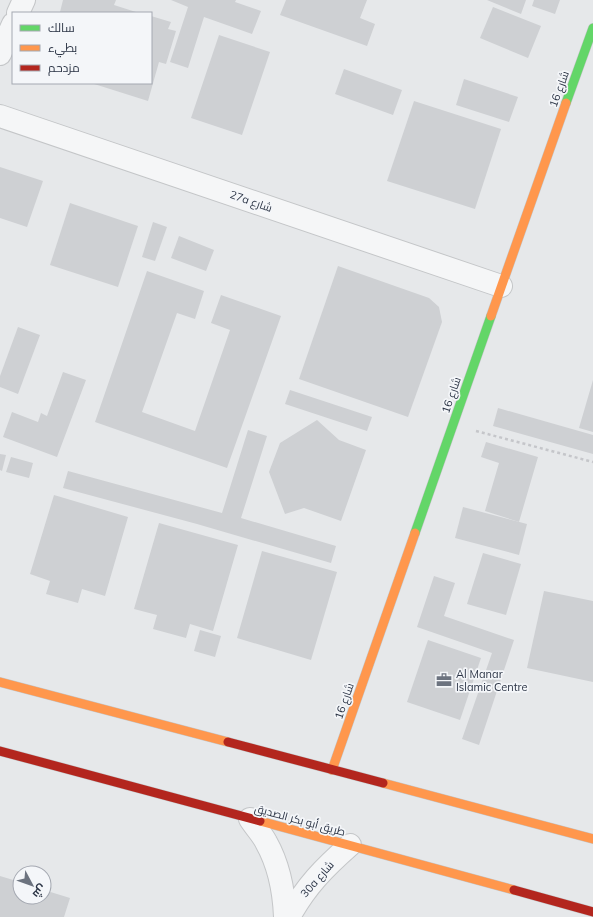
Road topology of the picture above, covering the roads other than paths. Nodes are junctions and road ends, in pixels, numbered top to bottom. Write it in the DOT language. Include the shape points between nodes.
graph roads {
  1 [pos="24,0"];
  2 [pos="18,12"];
  3 [pos="12,26"];
  4 [pos="593,28"];
  5 [pos="0,54"];
  6 [pos="0,116"];
  7 [pos="501,286"];
  8 [pos="0,682"];
  9 [pos="0,751"];
  10 [pos="332,770"];
  11 [pos="250,819"];
  12 [pos="593,839"];
  13 [pos="350,845"];
  14 [pos="593,912"];
  15 [pos="285,917"];
  16 [pos="289,917"];
  1 -- 2 [label="street"];
  3 -- 5 [label="street"];
  4 -- 7 [label="main road, شارع 16"];
  6 -- 7 [label="street, 27a شارع"];
  7 -- 10 [label="main road, شارع 16"];
  8 -- 10 [label="main road"];
  9 -- 11 [label="main road, طريق أبو بكر الصديق"];
  10 -- 12 [label="main road"];
  11 -- 13 [label="main road, طريق أبو بكر الصديق"];
  11 -- 15 [label="street, 30a شارع" via="266,842 277,868 284,895"];
  13 -- 14 [label="main road, طريق أبو بكر الصديق"];
  13 -- 16 [label="street, 30a شارع" via="313,880"];
}
